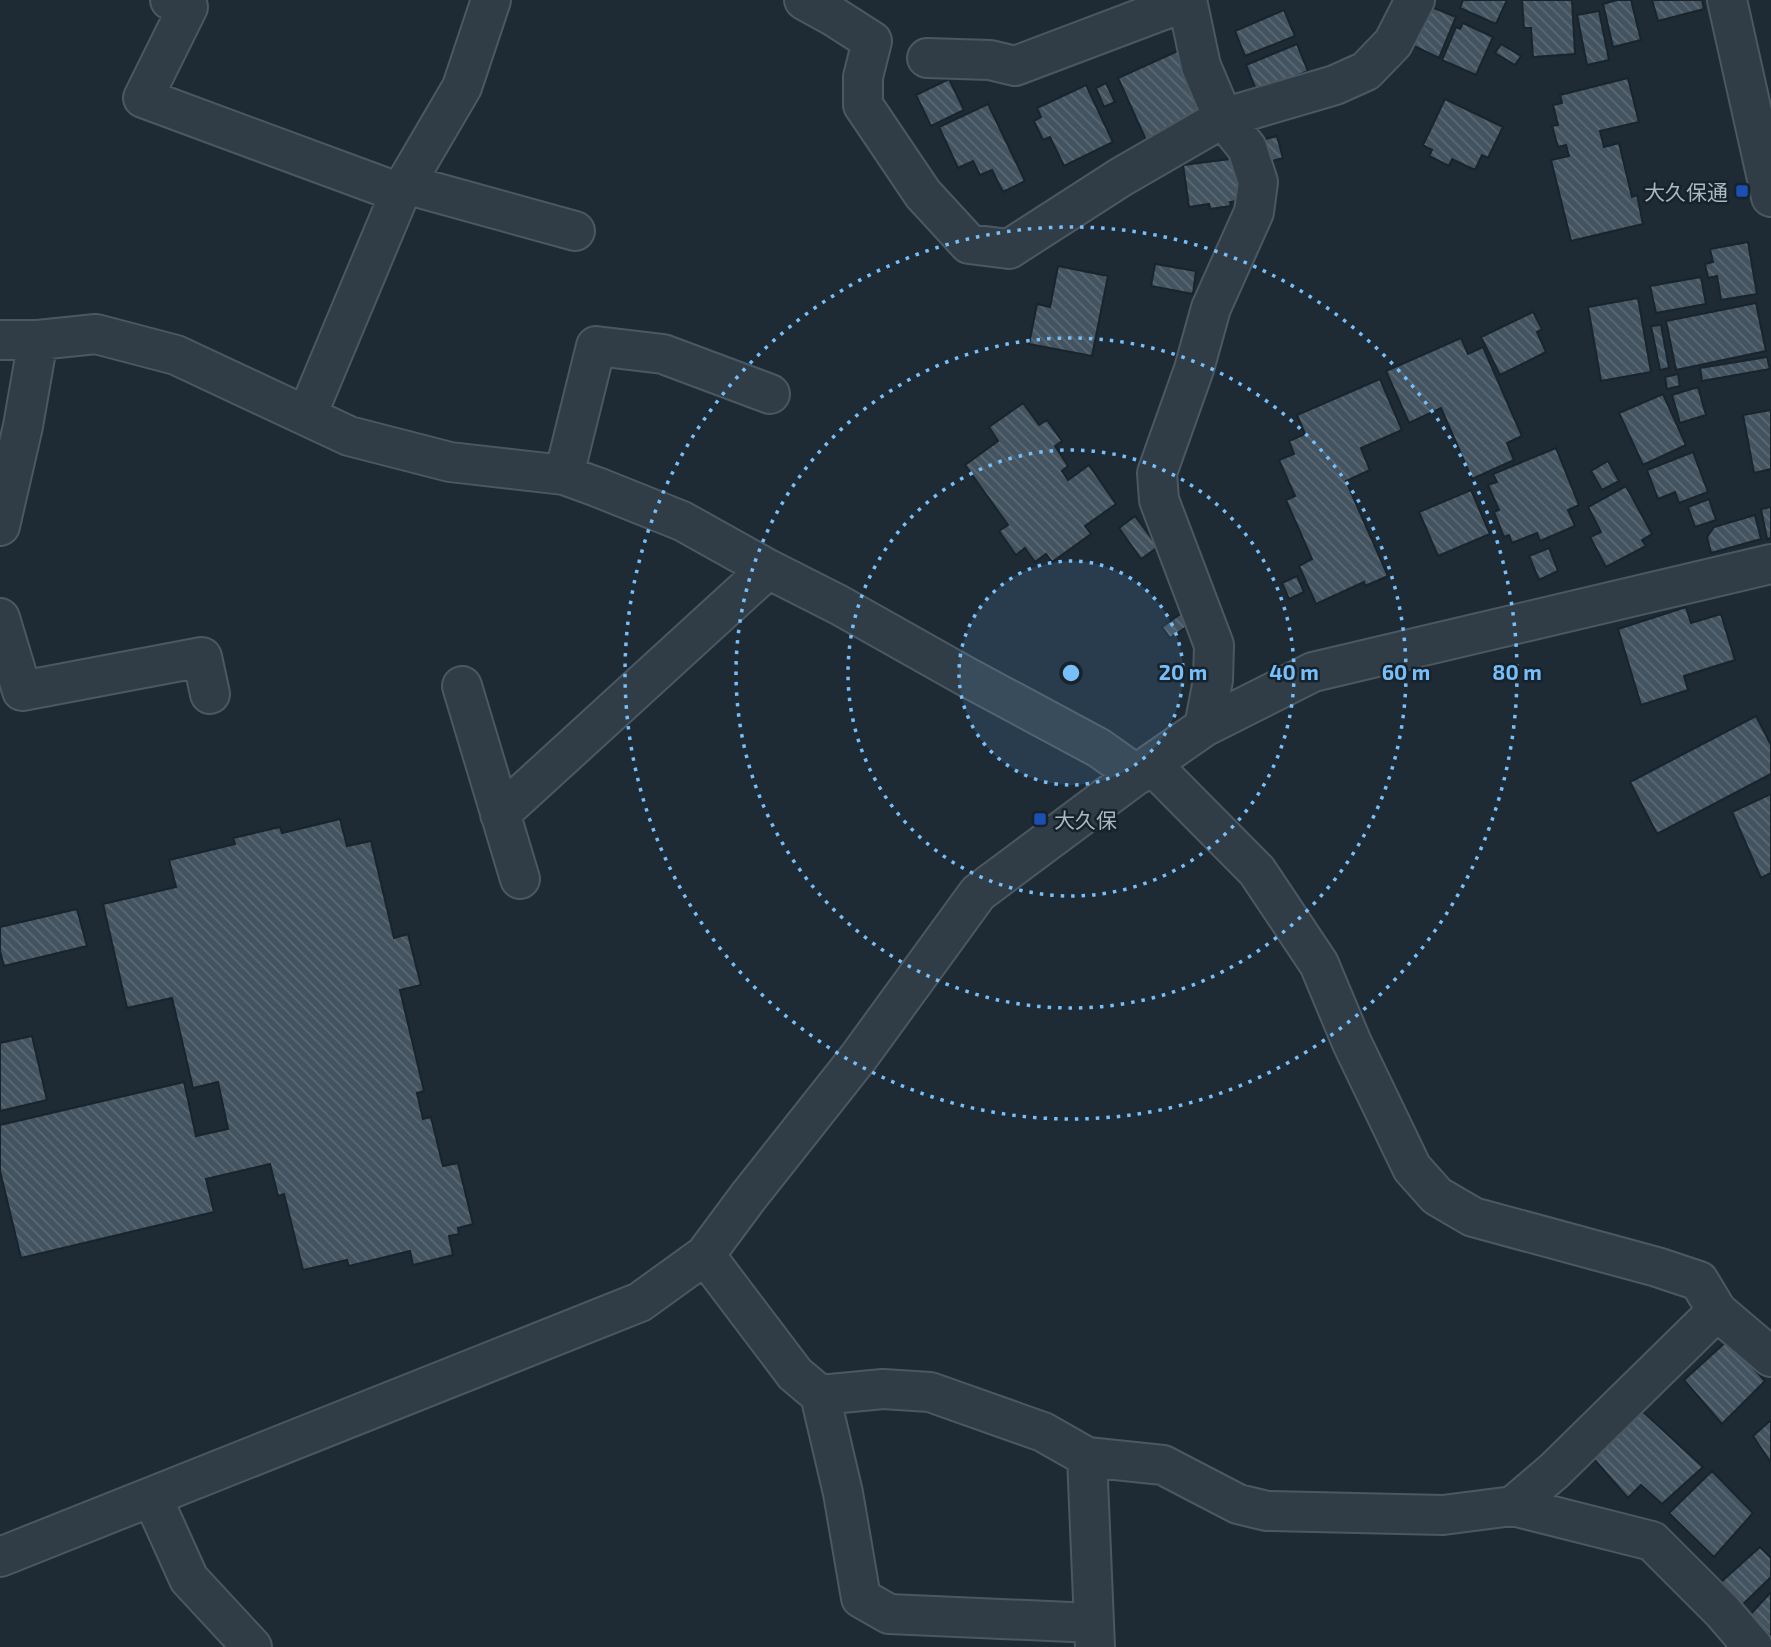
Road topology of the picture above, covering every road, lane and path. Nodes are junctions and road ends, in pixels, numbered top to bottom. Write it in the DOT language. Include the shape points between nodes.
graph roads {
  1 [pos="170,0"];
  2 [pos="491,0"];
  3 [pos="804,0"];
  4 [pos="1415,0"];
  5 [pos="1727,0"];
  6 [pos="1187,1"];
  7 [pos="927,58"];
  8 [pos="1223,118"];
  9 [pos="403,189"];
  10 [pos="1771,197"];
  11 [pos="575,231"];
  12 [pos="0,340"];
  13 [pos="38,340"];
  14 [pos="770,394"];
  15 [pos="307,415"];
  16 [pos="564,475"];
  17 [pos="0,526"];
  18 [pos="1771,564"];
  19 [pos="768,569"];
  20 [pos="0,618"];
  21 [pos="461,686"];
  22 [pos="210,694"];
  23 [pos="1204,727"];
  24 [pos="1144,769"];
  25 [pos="500,814"];
  26 [pos="520,879"];
  27 [pos="705,1255"];
  28 [pos="1717,1311"];
  29 [pos="1771,1357"];
  30 [pos="820,1395"];
  31 [pos="1087,1457"];
  32 [pos="152,1497"];
  33 [pos="1513,1506"];
  34 [pos="0,1557"];
  35 [pos="1094,1635"];
  36 [pos="252,1647"];
  37 [pos="1753,1647"];
  1 -- 9 [label="street" via="188,7 143,98"];
  2 -- 9 [label="street" via="462,87"];
  3 -- 8 [label="street" via="872,41 863,77 863,105 923,194 969,244 1009,249"];
  4 -- 8 [label="street" via="1393,43 1366,71 1335,85"];
  5 -- 10 [label="street"];
  6 -- 7 [label="street" via="1015,66 990,60"];
  6 -- 8 [label="street" via="1201,66"];
  8 -- 23 [label="street" via="1247,148 1258,182 1254,212 1211,308 1157,472 1159,500 1214,645"];
  9 -- 11 [label="street"];
  9 -- 15 [label="street"];
  12 -- 13 [label="street"];
  13 -- 15 [label="street" via="96,334 176,355"];
  13 -- 17 [label="street"];
  14 -- 16 [label="street" via="663,354 596,346"];
  15 -- 16 [label="street" via="349,436 450,462"];
  16 -- 19 [label="street" via="682,521"];
  18 -- 23 [label="street" via="1313,671"];
  19 -- 24 [label="street"];
  19 -- 25 [label="street"];
  20 -- 22 [label="street" via="22,691 202,657"];
  21 -- 25 [label="street"];
  23 -- 24 [label="street"];
  24 -- 27 [label="street" via="978,893 858,1058"];
  24 -- 28 [label="street" via="1257,871 1318,964 1412,1168 1437,1196 1473,1217 1699,1281"];
  25 -- 26 [label="street"];
  27 -- 30 [label="street" via="795,1374"];
  27 -- 32 [label="street" via="640,1302"];
  28 -- 29 [label="street"];
  28 -- 33 [label="street"];
  30 -- 31 [label="street" via="883,1389 930,1392 1043,1432"];
  30 -- 35 [label="street" via="861,1598 888,1614"];
  31 -- 33 [label="street" via="1163,1465 1238,1504 1267,1511 1443,1515"];
  31 -- 35 [label="street"];
  32 -- 34 [label="street"];
  32 -- 36 [label="street" via="189,1579"];
  33 -- 37 [label="street" via="1652,1541"];
}
